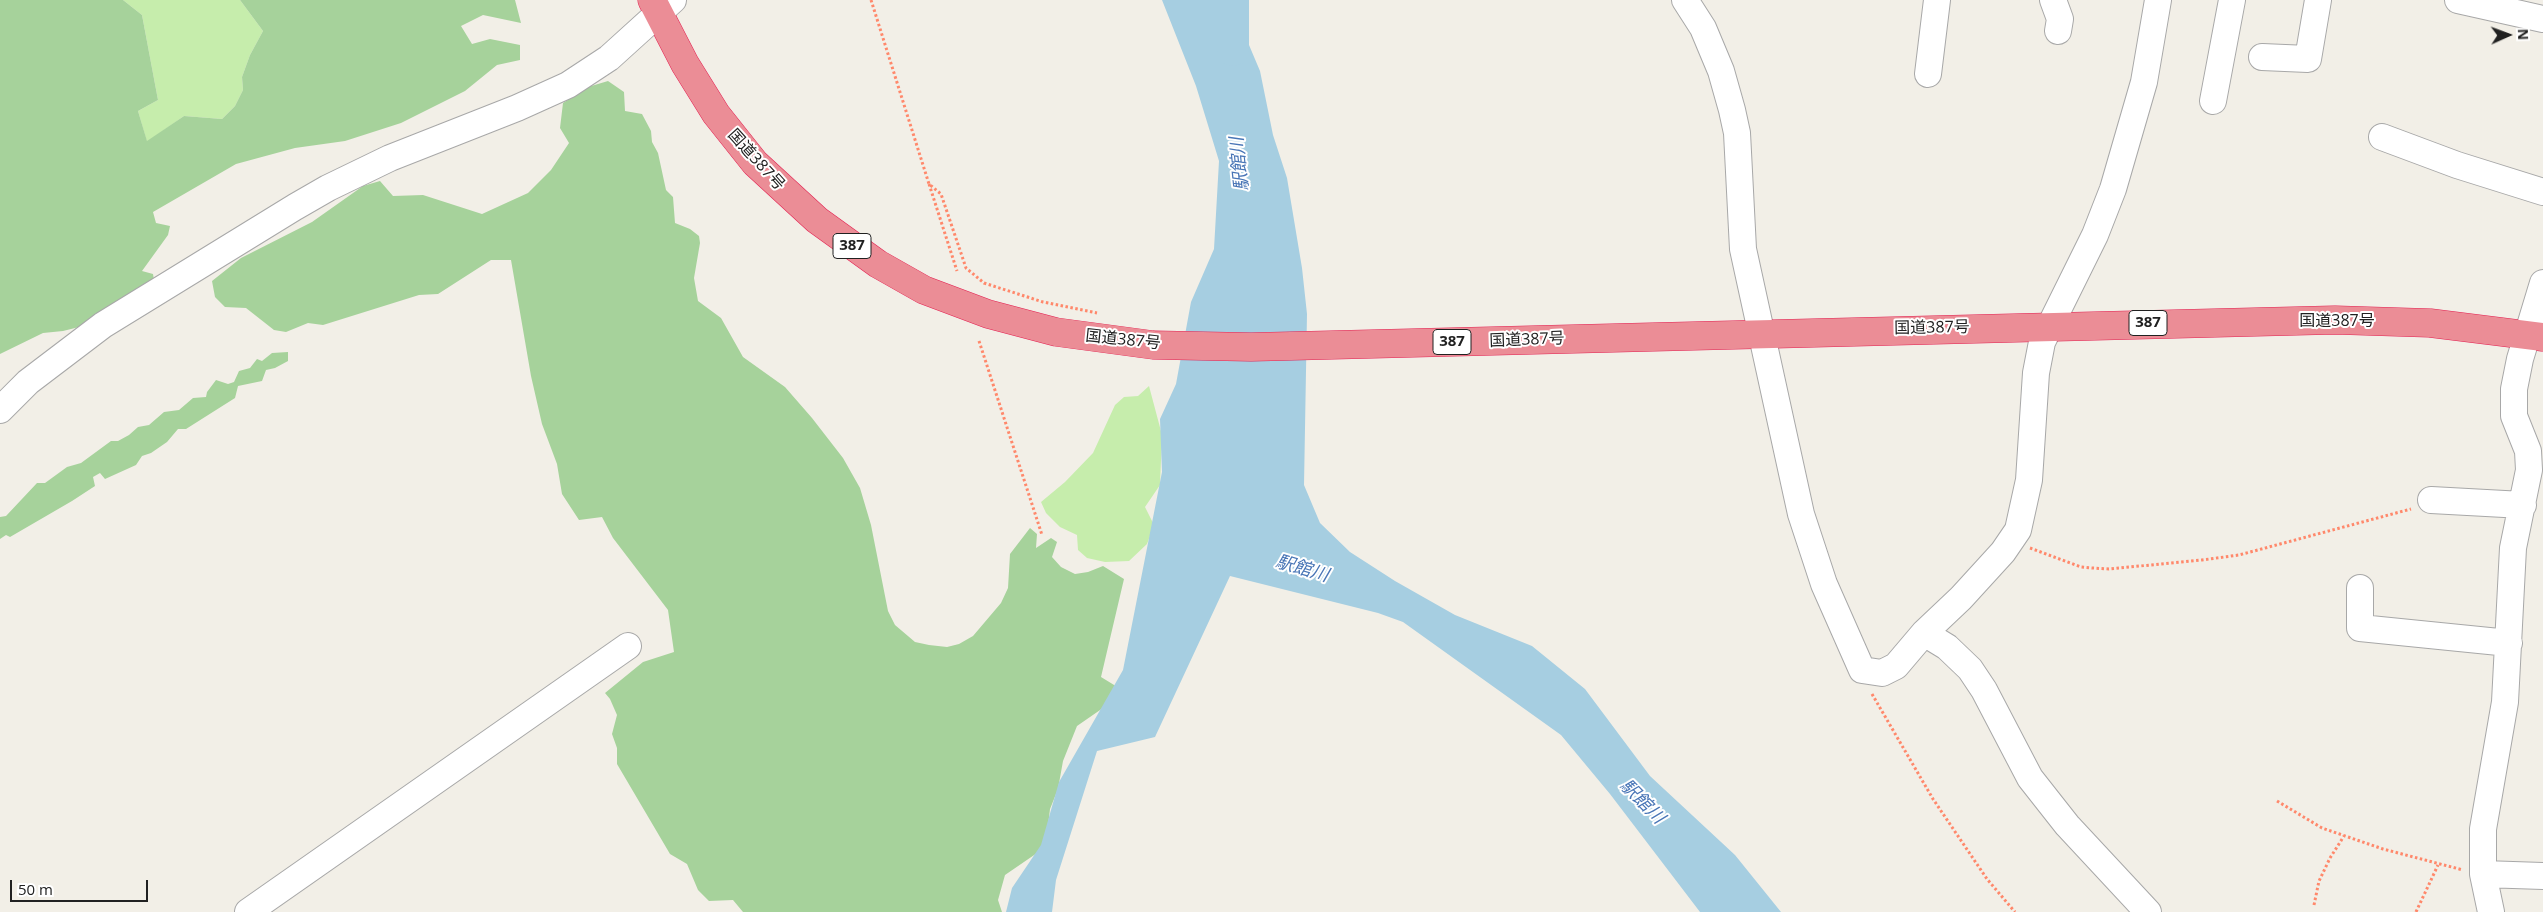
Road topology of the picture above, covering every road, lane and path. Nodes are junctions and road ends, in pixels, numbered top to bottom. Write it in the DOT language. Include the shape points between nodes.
graph roads {
  1 [pos="871,0"];
  2 [pos="1685,0"];
  3 [pos="1937,0"];
  4 [pos="2053,0"];
  5 [pos="2158,0"];
  6 [pos="2232,0"];
  7 [pos="2318,0"];
  8 [pos="2458,0"];
  9 [pos="662,6"];
  10 [pos="2543,20"];
  11 [pos="2058,31"];
  12 [pos="2262,57"];
  13 [pos="1928,74"];
  14 [pos="2213,101"];
  15 [pos="2382,137"];
  16 [pos="929,184"];
  17 [pos="2543,192"];
  18 [pos="956,271"];
  19 [pos="2543,283"];
  20 [pos="1102,314"];
  21 [pos="2050,325"];
  22 [pos="1756,333"];
  23 [pos="2535,336"];
  24 [pos="979,341"];
  25 [pos="0,410"];
  26 [pos="2431,500"];
  27 [pos="2524,505"];
  28 [pos="1042,535"];
  29 [pos="2014,536"];
  30 [pos="2360,588"];
  31 [pos="1924,633"];
  32 [pos="2509,643"];
  33 [pos="628,646"];
  34 [pos="1862,670"];
  35 [pos="2277,801"];
  36 [pos="2344,836"];
  37 [pos="2438,865"];
  38 [pos="2484,874"];
  39 [pos="2543,876"];
  40 [pos="2314,905"];
  41 [pos="248,912"];
  42 [pos="2015,912"];
  43 [pos="2148,912"];
  44 [pos="2416,912"];
  45 [pos="2491,912"];
  1 -- 16 [label="path"];
  2 -- 22 [label="street" via="1722,71 1737,133 1741,233"];
  3 -- 13 [label="street"];
  4 -- 11 [label="street" via="2060,19"];
  5 -- 21 [label="street" via="2144,82 2113,189"];
  6 -- 14 [label="street"];
  7 -- 12 [label="street" via="2308,59"];
  8 -- 10 [label="street"];
  9 -- 22 [label="highway, 国道387号 / 387" via="701,91 743,148 792,199 863,253 924,290 988,314 1056,332 1153,345 1261,347"];
  9 -- 25 [label="street" via="609,58 568,85 382,162 295,207 103,325 28,382"];
  15 -- 17 [label="street"];
  16 -- 18 [label="path"];
  16 -- 20 [label="path" via="941,194 966,268 973,276 984,283 1043,302"];
  19 -- 23 [label="street"];
  21 -- 22 [label="highway, 国道387号 / 387"];
  21 -- 23 [label="highway, 国道387号 / 387" via="2383,320"];
  21 -- 29 [label="street" via="2042,342 2036,373 2026,500"];
  22 -- 34 [label="street" via="1801,514 1824,584"];
  23 -- 27 [label="street" via="2516,379 2513,408 2530,458"];
  24 -- 28 [label="path"];
  26 -- 27 [label="street"];
  26 -- 29 [label="path" via="2430,505 2238,555 2122,568 2081,567 2022,546"];
  27 -- 32 [label="street" via="2512,558"];
  29 -- 31 [label="street" via="1961,598"];
  30 -- 32 [label="street" via="2360,628"];
  31 -- 34 [label="street" via="1888,671"];
  31 -- 43 [label="street" via="1947,647 1970,669 2030,778 2067,825"];
  32 -- 38 [label="street" via="2503,726 2483,829"];
  33 -- 41 [label="street"];
  34 -- 42 [label="path" via="1889,727 1933,800 1987,879"];
  35 -- 36 [label="path" via="2309,822"];
  36 -- 37 [label="path"];
  36 -- 40 [label="path" via="2319,881"];
  37 -- 38 [label="path"];
  37 -- 44 [label="path"];
  38 -- 39 [label="street"];
  38 -- 45 [label="street"];
}
